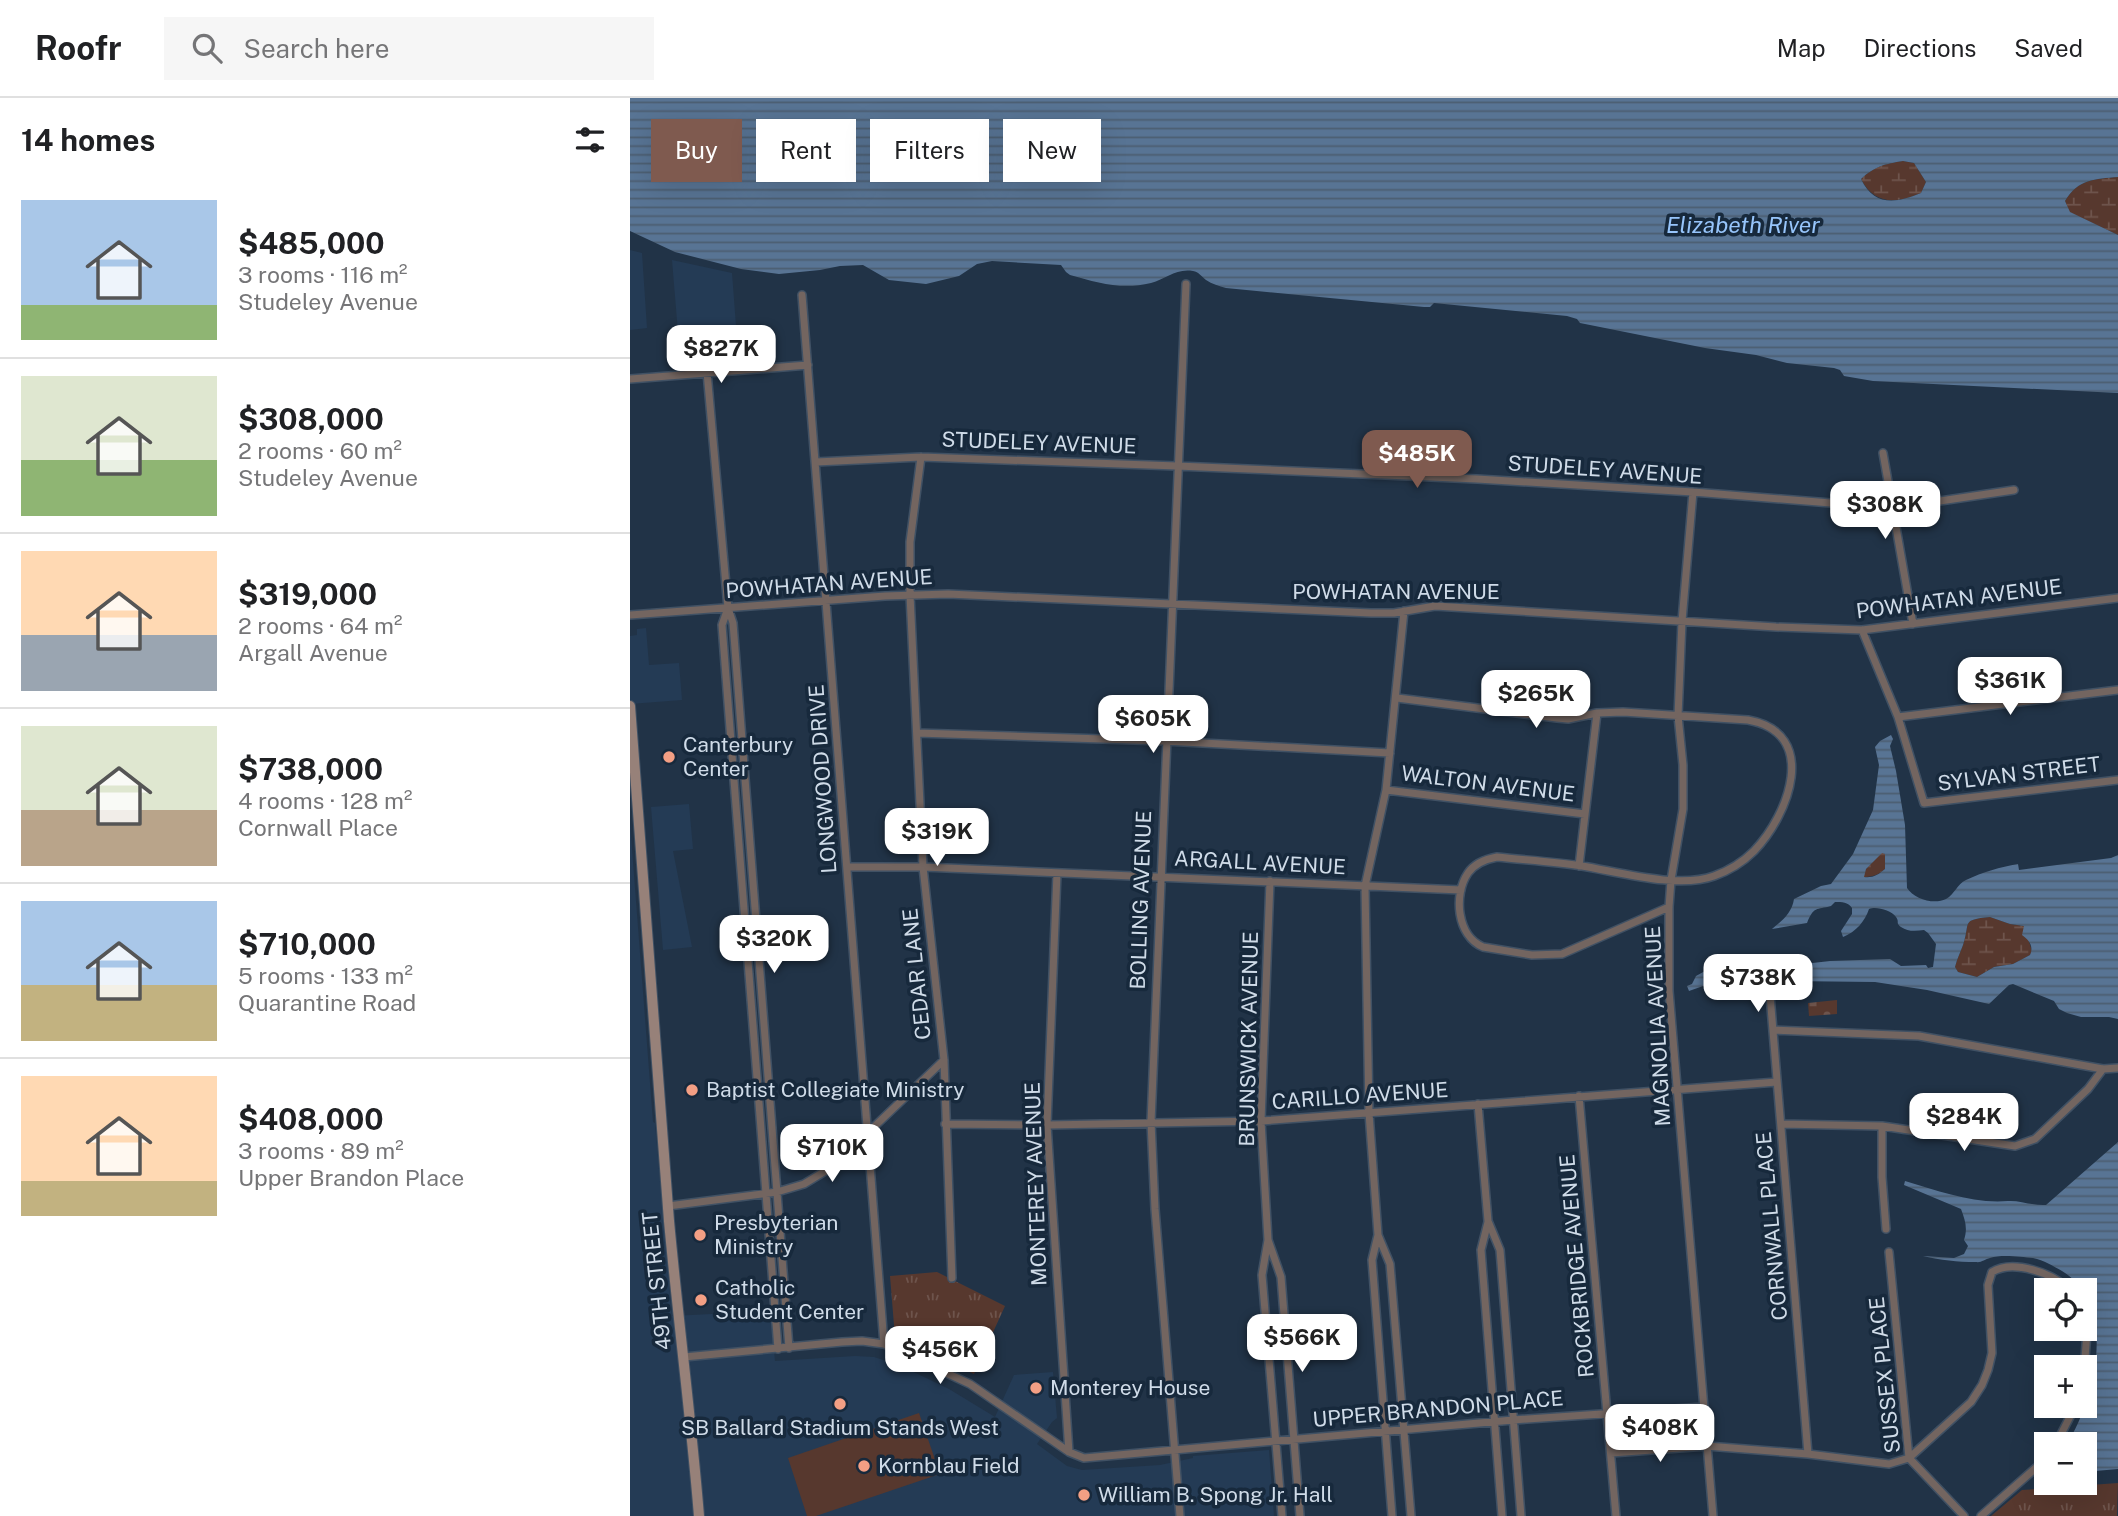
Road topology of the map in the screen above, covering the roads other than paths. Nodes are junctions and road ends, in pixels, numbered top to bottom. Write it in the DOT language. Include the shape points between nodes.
graph roads {
  1 [pos="1186,284"];
  2 [pos="803,295"];
  3 [pos="808,365"];
  4 [pos="707,372"];
  5 [pos="630,379"];
  6 [pos="1883,453"];
  7 [pos="922,457"];
  8 [pos="816,462"];
  9 [pos="1177,466"];
  10 [pos="2014,490"];
  11 [pos="1693,492"];
  12 [pos="1893,508"];
  13 [pos="910,595"];
  14 [pos="2118,598"];
  15 [pos="826,600"];
  16 [pos="1171,605"];
  17 [pos="728,608"];
  18 [pos="1404,611"];
  19 [pos="630,615"];
  20 [pos="1682,621"];
  21 [pos="1913,624"];
  22 [pos="1862,630"];
  23 [pos="2118,690"];
  24 [pos="1396,698"];
  25 [pos="630,706"];
  26 [pos="1597,713"];
  27 [pos="1678,716"];
  28 [pos="1898,717"];
  29 [pos="917,733"];
  30 [pos="1166,741"];
  31 [pos="1390,753"];
  32 [pos="2118,779"];
  33 [pos="1386,790"];
  34 [pos="1585,814"];
  35 [pos="1579,866"];
  36 [pos="847,867"];
  37 [pos="923,867"];
  38 [pos="1057,873"];
  39 [pos="1159,877"];
  40 [pos="1671,880"];
  41 [pos="1270,881"];
  42 [pos="1365,886"];
  43 [pos="1461,890"];
  44 [pos="1669,907"];
  45 [pos="1770,995"];
  46 [pos="1773,1031"];
  47 [pos="944,1060"];
  48 [pos="2118,1068"];
  49 [pos="2103,1069"];
  50 [pos="1777,1082"];
  51 [pos="1679,1089"];
  52 [pos="1579,1096"];
  53 [pos="1478,1104"];
  54 [pos="1369,1114"];
  55 [pos="1261,1121"];
  56 [pos="1151,1122"];
  57 [pos="945,1124"];
  58 [pos="1781,1124"];
  59 [pos="1047,1125"];
  60 [pos="1882,1126"];
  61 [pos="868,1131"];
  62 [pos="777,1192"];
  63 [pos="767,1193"];
  64 [pos="668,1206"];
  65 [pos="1488,1221"];
  66 [pos="1886,1229"];
  67 [pos="1378,1235"];
  68 [pos="1268,1240"];
  69 [pos="1889,1252"];
  70 [pos="952,1278"];
  71 [pos="2053,1278"];
  72 [pos="884,1344"];
  73 [pos="789,1348"];
  74 [pos="778,1349"];
  75 [pos="684,1357"];
  76 [pos="1704,1407"];
  77 [pos="1608,1414"];
  78 [pos="1513,1420"];
  79 [pos="1495,1421"];
  80 [pos="1404,1429"];
  81 [pos="1385,1431"];
  82 [pos="1294,1438"];
  83 [pos="1275,1440"];
  84 [pos="1707,1446"];
  85 [pos="1175,1449"];
  86 [pos="1069,1452"];
  87 [pos="1611,1453"];
  88 [pos="1808,1454"];
  89 [pos="1909,1458"];
  90 [pos="2034,1470"];
  91 [pos="699,1516"];
  92 [pos="1180,1516"];
  93 [pos="1282,1516"];
  94 [pos="1300,1516"];
  95 [pos="1392,1516"];
  96 [pos="1411,1516"];
  97 [pos="1502,1516"];
  98 [pos="1521,1516"];
  99 [pos="1616,1516"];
  100 [pos="1713,1516"];
  101 [pos="1964,1516"];
  102 [pos="1981,1516"];
  1 -- 9 [label="street, BOLLING AVENUE"];
  2 -- 3 [label="street, LONGWOOD DRIVE"];
  3 -- 4 [label="street"];
  3 -- 8 [label="street, LONGWOOD DRIVE"];
  4 -- 5 [label="street"];
  4 -- 17 [label="street"];
  6 -- 12 [label="street"];
  7 -- 8 [label="street, STUDELEY AVENUE"];
  7 -- 9 [label="street, STUDELEY AVENUE"];
  7 -- 13 [label="street, CEDAR LANE" via="910,542"];
  8 -- 15 [label="street, LONGWOOD DRIVE"];
  9 -- 11 [label="street, STUDELEY AVENUE"];
  9 -- 16 [label="street, BOLLING AVENUE"];
  10 -- 12 [label="street, STUDELEY AVENUE"];
  11 -- 12 [label="street, STUDELEY AVENUE"];
  11 -- 20 [label="street, MAGNOLIA AVENUE"];
  12 -- 21 [label="street"];
  13 -- 15 [label="street, POWHATAN AVENUE"];
  13 -- 16 [label="street, POWHATAN AVENUE"];
  13 -- 29 [label="street, CEDAR LANE"];
  14 -- 21 [label="street, POWHATAN AVENUE"];
  15 -- 17 [label="street, POWHATAN AVENUE"];
  15 -- 36 [label="street, LONGWOOD DRIVE"];
  16 -- 18 [label="street, POWHATAN AVENUE"];
  16 -- 30 [label="street, BOLLING AVENUE"];
  17 -- 19 [label="street, POWHATAN AVENUE"];
  17 -- 62 [label="street" via="733,623"];
  17 -- 63 [label="street" via="722,625"];
  18 -- 20 [label="street, POWHATAN AVENUE" via="1435,606"];
  18 -- 24 [label="street"];
  20 -- 22 [label="street, POWHATAN AVENUE"];
  20 -- 27 [label="street, MAGNOLIA AVENUE"];
  21 -- 22 [label="street, POWHATAN AVENUE"];
  22 -- 28 [label="street"];
  23 -- 28 [label="street"];
  24 -- 26 [label="street" via="1557,718"];
  24 -- 31 [label="street"];
  25 -- 64 [label="street, 49TH STREET"];
  26 -- 27 [label="street"];
  26 -- 34 [label="street"];
  27 -- 40 [label="street, MAGNOLIA AVENUE" via="1683,809"];
  27 -- 40 [label="street" via="1748,720 1768,726 1785,743 1792,772 1777,820 1753,852 1712,877"];
  28 -- 32 [label="street, SYLVAN STREET" via="1924,803"];
  29 -- 30 [label="street"];
  29 -- 37 [label="street, CEDAR LANE"];
  30 -- 31 [label="street"];
  30 -- 39 [label="street, BOLLING AVENUE"];
  31 -- 33 [label="street"];
  33 -- 34 [label="street, WALTON AVENUE"];
  33 -- 42 [label="street"];
  34 -- 35 [label="street"];
  35 -- 40 [label="street"];
  35 -- 43 [label="street" via="1497,857 1468,872"];
  36 -- 37 [label="street, ARGALL AVENUE"];
  36 -- 61 [label="street, LONGWOOD DRIVE"];
  37 -- 38 [label="street, ARGALL AVENUE"];
  37 -- 47 [label="street, CEDAR LANE"];
  38 -- 39 [label="street, ARGALL AVENUE"];
  38 -- 59 [label="street, MONTEREY AVENUE"];
  39 -- 41 [label="street, ARGALL AVENUE"];
  39 -- 56 [label="street, BOLLING AVENUE"];
  40 -- 44 [label="street, MAGNOLIA AVENUE"];
  41 -- 42 [label="street, ARGALL AVENUE"];
  41 -- 55 [label="street, BRUNSWICK AVENUE"];
  42 -- 43 [label="street, ARGALL AVENUE"];
  42 -- 54 [label="street"];
  43 -- 44 [label="street" via="1461,916 1470,940 1483,947 1532,955 1562,954"];
  44 -- 51 [label="street, MAGNOLIA AVENUE" via="1669,991"];
  45 -- 46 [label="street, CORNWALL PLACE"];
  46 -- 49 [label="street" via="1919,1036"];
  46 -- 50 [label="street, CORNWALL PLACE"];
  47 -- 57 [label="street, CEDAR LANE"];
  47 -- 61 [label="street"];
  48 -- 49 [label="street"];
  49 -- 60 [label="street" via="2072,1105 2026,1144 2004,1145"];
  50 -- 51 [label="street, CARILLO AVENUE"];
  50 -- 58 [label="street, CORNWALL PLACE"];
  51 -- 52 [label="street, CARILLO AVENUE"];
  51 -- 76 [label="street, MAGNOLIA AVENUE"];
  52 -- 53 [label="street, CARILLO AVENUE"];
  52 -- 77 [label="street, ROCKBRIDGE AVENUE"];
  53 -- 54 [label="street, CARILLO AVENUE"];
  53 -- 65 [label="street"];
  54 -- 55 [label="street, CARILLO AVENUE"];
  54 -- 67 [label="street"];
  55 -- 56 [label="street, CARILLO AVENUE"];
  55 -- 68 [label="street, BRUNSWICK AVENUE"];
  56 -- 59 [label="street, CARILLO AVENUE"];
  56 -- 85 [label="street, BOLLING AVENUE"];
  57 -- 59 [label="street, CARILLO AVENUE"];
  57 -- 70 [label="street, CEDAR LANE"];
  58 -- 60 [label="street"];
  58 -- 88 [label="street, CORNWALL PLACE"];
  59 -- 86 [label="street, MONTEREY AVENUE"];
  60 -- 66 [label="street"];
  61 -- 62 [label="street" via="818,1177"];
  61 -- 72 [label="street, LONGWOOD DRIVE"];
  62 -- 63 [label="street"];
  62 -- 73 [label="street"];
  63 -- 64 [label="street"];
  63 -- 74 [label="street"];
  64 -- 75 [label="street, 49TH STREET"];
  65 -- 78 [label="street" via="1500,1250"];
  65 -- 79 [label="street" via="1481,1250"];
  67 -- 80 [label="street" via="1390,1264"];
  67 -- 81 [label="street" via="1372,1260"];
  68 -- 82 [label="street, BRUNSWICK AVENUE" via="1281,1278"];
  68 -- 83 [label="street, BRUNSWICK AVENUE" via="1262,1275"];
  69 -- 89 [label="street, SUSSEX PLACE"];
  71 -- 89 [label="street" via="2035,1270 1992,1272 1992,1353 1982,1385 1971,1402"];
  72 -- 73 [label="street" via="862,1341"];
  72 -- 86 [label="street" via="970,1384"];
  73 -- 74 [label="street"];
  74 -- 75 [label="street"];
  75 -- 91 [label="street, 49TH STREET"];
  76 -- 77 [label="street, UPPER BRANDON PLACE"];
  76 -- 84 [label="street, MAGNOLIA AVENUE"];
  77 -- 78 [label="street, UPPER BRANDON PLACE"];
  77 -- 87 [label="street, ROCKBRIDGE AVENUE"];
  78 -- 79 [label="street, UPPER BRANDON PLACE"];
  78 -- 98 [label="street"];
  79 -- 80 [label="street, UPPER BRANDON PLACE"];
  79 -- 97 [label="street"];
  80 -- 81 [label="street, UPPER BRANDON PLACE"];
  80 -- 96 [label="street"];
  81 -- 82 [label="street, UPPER BRANDON PLACE"];
  81 -- 95 [label="street"];
  82 -- 83 [label="street, UPPER BRANDON PLACE"];
  82 -- 94 [label="street, BRUNSWICK AVENUE"];
  83 -- 85 [label="street, UPPER BRANDON PLACE"];
  83 -- 93 [label="street, BRUNSWICK AVENUE"];
  84 -- 87 [label="street"];
  84 -- 88 [label="street"];
  84 -- 100 [label="street, MAGNOLIA AVENUE"];
  85 -- 86 [label="street, UPPER BRANDON PLACE" via="1084,1458"];
  85 -- 92 [label="street, BOLLING AVENUE"];
  87 -- 99 [label="street, ROCKBRIDGE AVENUE"];
  88 -- 89 [label="street" via="1889,1464"];
  89 -- 101 [label="street, SUSSEX PLACE"];
  90 -- 102 [label="street"];
}
